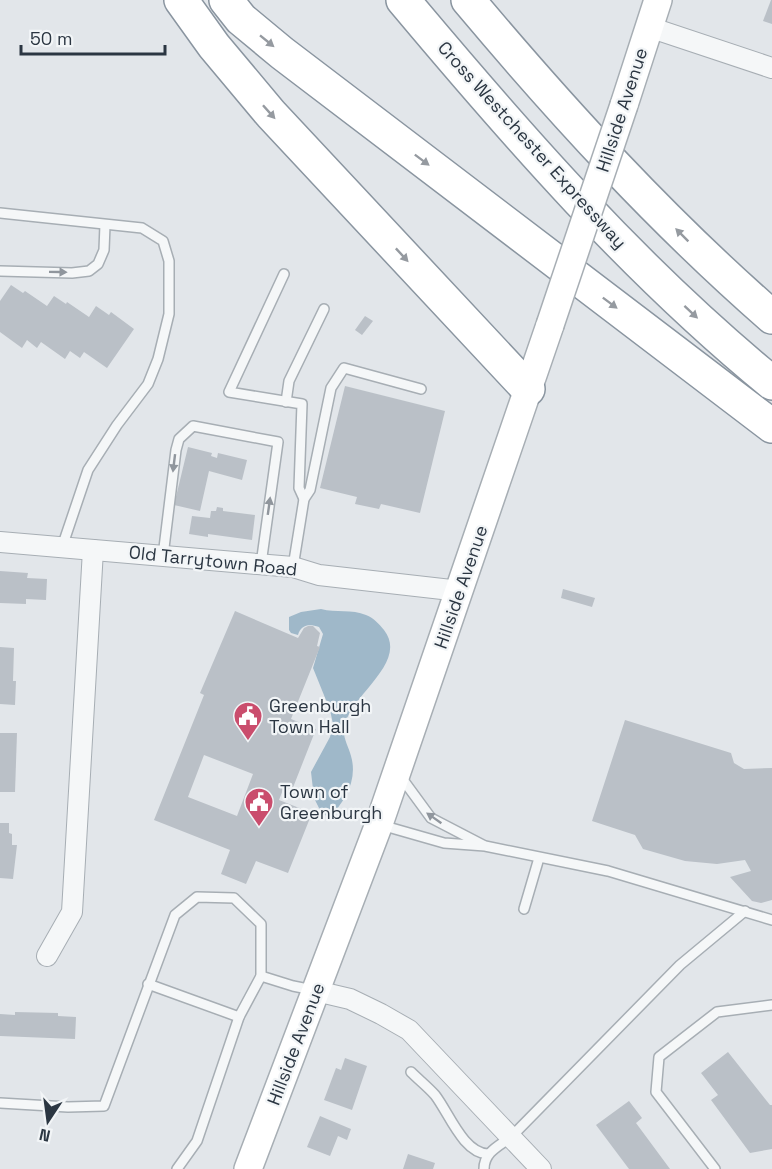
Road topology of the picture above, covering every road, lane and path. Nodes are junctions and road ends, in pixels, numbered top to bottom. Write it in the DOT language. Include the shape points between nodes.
graph roads {
  1 [pos="181,0"];
  2 [pos="226,0"];
  3 [pos="403,0"];
  4 [pos="468,0"];
  5 [pos="482,0"];
  6 [pos="658,0"];
  7 [pos="649,27"];
  8 [pos="772,68"];
  9 [pos="546,92"];
  10 [pos="0,213"];
  11 [pos="105,225"];
  12 [pos="0,271"];
  13 [pos="284,274"];
  14 [pos="324,309"];
  15 [pos="772,317"];
  16 [pos="772,383"];
  17 [pos="421,389"];
  18 [pos="528,389"];
  19 [pos="286,402"];
  20 [pos="772,426"];
  21 [pos="304,499"];
  22 [pos="0,542"];
  23 [pos="62,547"];
  24 [pos="93,550"];
  25 [pos="163,556"];
  26 [pos="261,564"];
  27 [pos="292,567"];
  28 [pos="460,591"];
  29 [pos="397,772"];
  30 [pos="379,824"];
  31 [pos="485,846"];
  32 [pos="538,858"];
  33 [pos="524,909"];
  34 [pos="745,911"];
  35 [pos="772,920"];
  36 [pos="47,956"];
  37 [pos="261,976"];
  38 [pos="148,984"];
  39 [pos="316,991"];
  40 [pos="772,1005"];
  41 [pos="239,1017"];
  42 [pos="411,1072"];
  43 [pos="0,1104"];
  44 [pos="512,1137"];
  45 [pos="488,1154"];
  46 [pos="177,1169"];
  47 [pos="248,1169"];
  48 [pos="484,1169"];
  49 [pos="541,1169"];
  50 [pos="715,1169"];
  1 -- 18 [label="highway, one-way" via="271,114"];
  2 -- 20 [label="highway, one-way" via="248,25 282,53"];
  3 -- 16 [label="highway, Cross Westchester Expressway, one-way" via="509,126 606,229 706,326"];
  4 -- 9 [label="highway"];
  5 -- 9 [label="highway"];
  6 -- 7 [label="main road, Hillside Avenue"];
  7 -- 8 [label="street"];
  7 -- 18 [label="main road, Hillside Avenue, bridge"];
  15 -- 9 [label="highway, one-way" via="690,243"];
  10 -- 11 [label="lane"];
  12 -- 11 [label="lane, one-way" via="89,271 98,264 104,250"];
  11 -- 23 [label="lane" via="142,228 163,242 169,261 169,314 148,384 87,470"];
  13 -- 19 [label="lane" via="229,392"];
  14 -- 19 [label="lane" via="289,381"];
  17 -- 21 [label="lane" via="344,368 331,388 310,490"];
  18 -- 28 [label="main road, Hillside Avenue"];
  19 -- 21 [label="lane" via="302,404 299,488"];
  21 -- 27 [label="lane"];
  22 -- 23 [label="street, Old Tarrytown Road"];
  23 -- 24 [label="street, Old Tarrytown Road"];
  24 -- 25 [label="street, Old Tarrytown Road"];
  24 -- 36 [label="street" via="72,912"];
  25 -- 26 [label="street, Old Tarrytown Road"];
  26 -- 25 [label="lane, one-way" via="278,442 193,426 179,439 176,450"];
  26 -- 27 [label="street, Old Tarrytown Road"];
  27 -- 28 [label="street, Old Tarrytown Road" via="319,575"];
  28 -- 29 [label="main road, Hillside Avenue"];
  29 -- 30 [label="main road, Hillside Avenue"];
  31 -- 29 [label="lane, one-way" via="431,818"];
  30 -- 31 [label="lane" via="444,843"];
  30 -- 39 [label="main road, Hillside Avenue"];
  31 -- 32 [label="lane"];
  32 -- 33 [label="lane"];
  32 -- 34 [label="lane" via="608,871"];
  34 -- 35 [label="lane"];
  34 -- 44 [label="lane" via="680,965"];
  37 -- 38 [label="lane" via="261,924 234,898 197,897 175,915"];
  37 -- 39 [label="lane"];
  37 -- 41 [label="lane"];
  38 -- 41 [label="lane"];
  38 -- 43 [label="lane" via="104,1106"];
  39 -- 44 [label="street" via="350,999 409,1030"];
  39 -- 47 [label="main road, Hillside Avenue"];
  40 -- 50 [label="lane" via="717,1012 659,1057 656,1092"];
  41 -- 46 [label="lane" via="197,1142"];
  42 -- 45 [label="lane" via="435,1095 467,1143 480,1154"];
  44 -- 45 [label="lane"];
  44 -- 49 [label="street"];
  45 -- 48 [label="lane"];
}
